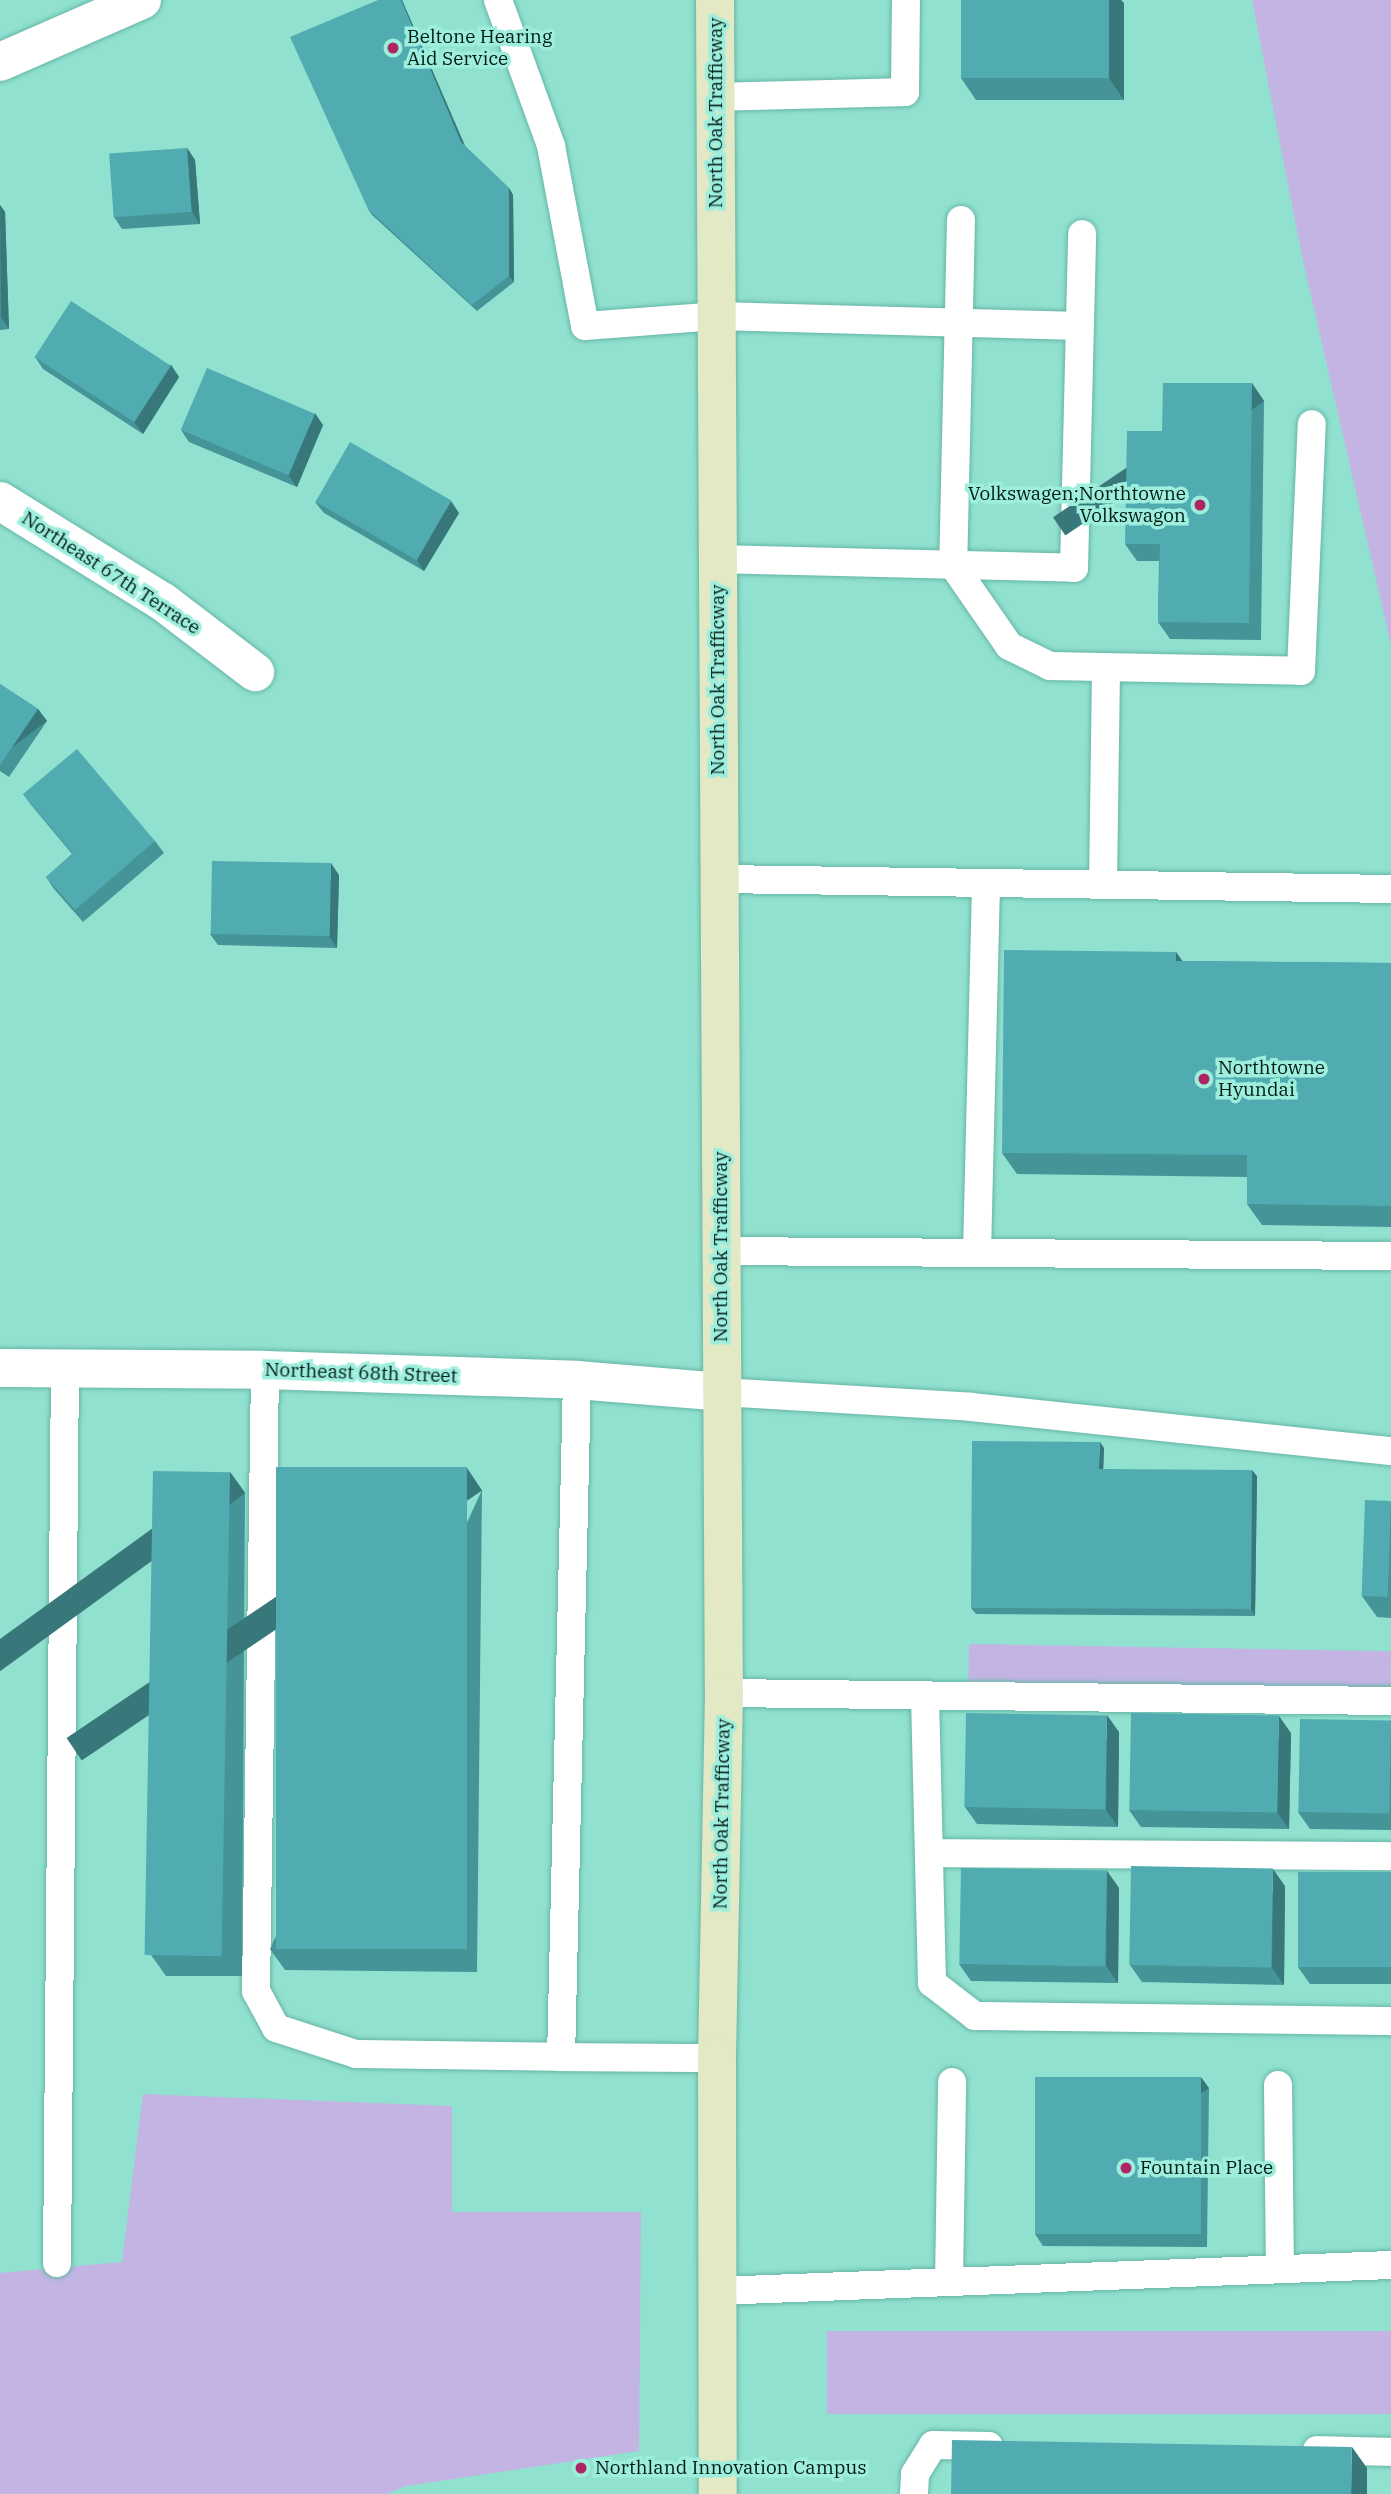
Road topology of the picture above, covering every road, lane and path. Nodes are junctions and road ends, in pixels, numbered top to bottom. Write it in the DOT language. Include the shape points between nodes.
graph roads {
  1 [pos="142,0"];
  2 [pos="498,0"];
  3 [pos="715,0"];
  4 [pos="906,0"];
  5 [pos="0,62"];
  6 [pos="716,97"];
  7 [pos="961,220"];
  8 [pos="1082,234"];
  9 [pos="717,316"];
  10 [pos="960,322"];
  11 [pos="1079,326"];
  12 [pos="1312,424"];
  13 [pos="0,501"];
  14 [pos="718,559"];
  15 [pos="953,565"];
  16 [pos="1106,668"];
  17 [pos="255,672"];
  18 [pos="719,879"];
  19 [pos="986,883"];
  20 [pos="1103,885"];
  21 [pos="1391,889"];
  22 [pos="721,1251"];
  23 [pos="977,1253"];
  24 [pos="1391,1256"];
  25 [pos="0,1368"];
  26 [pos="65,1368"];
  27 [pos="265,1370"];
  28 [pos="577,1380"];
  29 [pos="722,1392"];
  30 [pos="1391,1451"];
  31 [pos="724,1693"];
  32 [pos="926,1696"];
  33 [pos="1391,1701"];
  34 [pos="930,1853"];
  35 [pos="1391,1856"];
  36 [pos="1391,2021"];
  37 [pos="561,2057"];
  38 [pos="717,2058"];
  39 [pos="952,2081"];
  40 [pos="1278,2085"];
  41 [pos="57,2263"];
  42 [pos="1391,2265"];
  43 [pos="1280,2269"];
  44 [pos="949,2282"];
  45 [pos="717,2291"];
  46 [pos="1016,2446"];
  47 [pos="1294,2450"];
  48 [pos="1391,2452"];
  49 [pos="718,2494"];
  50 [pos="914,2494"];
  1 -- 5 [label="street"];
  2 -- 9 [label="lane" via="551,146 585,326"];
  3 -- 6 [label="main road, North Oak Trafficway"];
  4 -- 6 [label="lane" via="905,92"];
  6 -- 9 [label="main road, North Oak Trafficway"];
  7 -- 10 [label="lane"];
  8 -- 11 [label="lane"];
  9 -- 10 [label="lane"];
  9 -- 14 [label="main road, North Oak Trafficway"];
  10 -- 11 [label="lane"];
  10 -- 15 [label="lane"];
  11 -- 15 [label="lane" via="1074,568"];
  12 -- 16 [label="lane" via="1301,671"];
  13 -- 17 [label="street, Northeast 67th Terrace" via="163,602"];
  14 -- 15 [label="lane"];
  14 -- 18 [label="main road, North Oak Trafficway"];
  15 -- 16 [label="lane" via="1009,646 1050,666"];
  16 -- 20 [label="lane"];
  18 -- 19 [label="lane"];
  18 -- 22 [label="main road, North Oak Trafficway"];
  19 -- 20 [label="lane"];
  19 -- 23 [label="lane"];
  20 -- 21 [label="lane"];
  22 -- 23 [label="lane"];
  22 -- 29 [label="main road, North Oak Trafficway"];
  23 -- 24 [label="lane"];
  25 -- 26 [label="street, Northeast 68th Street"];
  26 -- 27 [label="street, Northeast 68th Street"];
  26 -- 41 [label="lane"];
  27 -- 28 [label="street, Northeast 68th Street"];
  27 -- 37 [label="lane" via="256,1991 276,2028 356,2054"];
  28 -- 29 [label="street, Northeast 68th Street"];
  28 -- 37 [label="lane"];
  29 -- 30 [label="lane" via="971,1407"];
  29 -- 31 [label="main road, North Oak Trafficway"];
  31 -- 32 [label="lane"];
  31 -- 38 [label="main road, North Oak Trafficway"];
  32 -- 33 [label="lane"];
  32 -- 34 [label="lane"];
  34 -- 35 [label="lane"];
  34 -- 36 [label="lane" via="932,1983 975,2016"];
  37 -- 38 [label="lane"];
  38 -- 45 [label="main road, North Oak Trafficway"];
  39 -- 44 [label="lane"];
  40 -- 43 [label="lane"];
  42 -- 43 [label="lane"];
  43 -- 44 [label="lane"];
  44 -- 45 [label="lane"];
  45 -- 49 [label="main road, North Oak Trafficway"];
  46 -- 50 [label="lane" via="933,2445 915,2473"];
  47 -- 48 [label="lane"];
}
